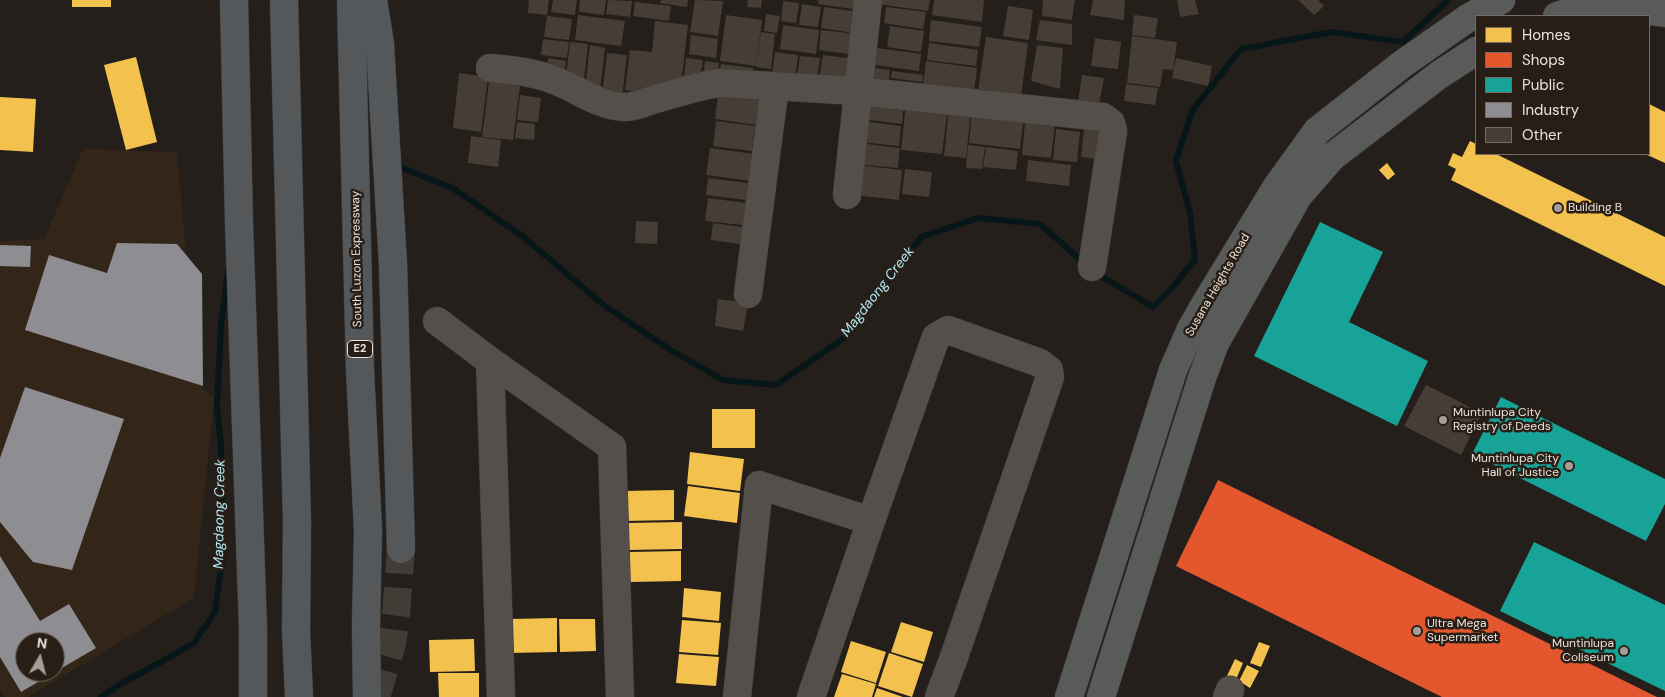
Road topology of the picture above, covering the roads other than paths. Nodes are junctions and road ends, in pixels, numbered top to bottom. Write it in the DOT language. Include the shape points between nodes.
graph roads {
  1 [pos="234,0"];
  2 [pos="284,0"];
  3 [pos="351,0"];
  4 [pos="373,0"];
  5 [pos="868,0"];
  6 [pos="1501,0"];
  7 [pos="1665,13"];
  8 [pos="1561,15"];
  9 [pos="1475,52"];
  10 [pos="490,68"];
  11 [pos="775,86"];
  12 [pos="858,91"];
  13 [pos="847,195"];
  14 [pos="1092,266"];
  15 [pos="748,294"];
  16 [pos="438,321"];
  17 [pos="490,360"];
  18 [pos="870,521"];
  19 [pos="401,549"];
  20 [pos="253,628"];
  21 [pos="234,697"];
  22 [pos="253,697"];
  23 [pos="299,697"];
  24 [pos="367,697"];
  25 [pos="501,697"];
  26 [pos="620,697"];
  27 [pos="738,697"];
  28 [pos="811,697"];
  29 [pos="939,697"];
  30 [pos="1069,697"];
  31 [pos="1101,697"];
  1 -- 20 [label="highway"];
  2 -- 23 [label="highway"];
  3 -- 24 [label="highway, South Luzon Expressway / E2" via="360,370 368,530"];
  4 -- 19 [label="highway" via="380,44 392,264"];
  5 -- 12 [label="street"];
  6 -- 30 [label="main road, Susana Heights Road" via="1468,18 1401,64 1317,131 1276,188 1191,328 1173,370"];
  7 -- 8 [label="main road" via="1639,9 1588,9"];
  9 -- 31 [label="main road" via="1439,75 1332,157 1298,196 1215,343"];
  10 -- 11 [label="street" via="539,74 599,101 628,108 719,83"];
  11 -- 12 [label="street"];
  11 -- 15 [label="street"];
  12 -- 13 [label="street"];
  12 -- 14 [label="street" via="1103,118 1111,123 1113,132"];
  16 -- 17 [label="street"];
  17 -- 25 [label="street"];
  17 -- 26 [label="street" via="612,447"];
  18 -- 27 [label="street" via="759,486"];
  18 -- 28 [label="street"];
  18 -- 29 [label="street" via="936,337 948,330 1040,363 1049,370 1050,377"];
  20 -- 21 [label="highway"];
  20 -- 22 [label="highway"];
}
